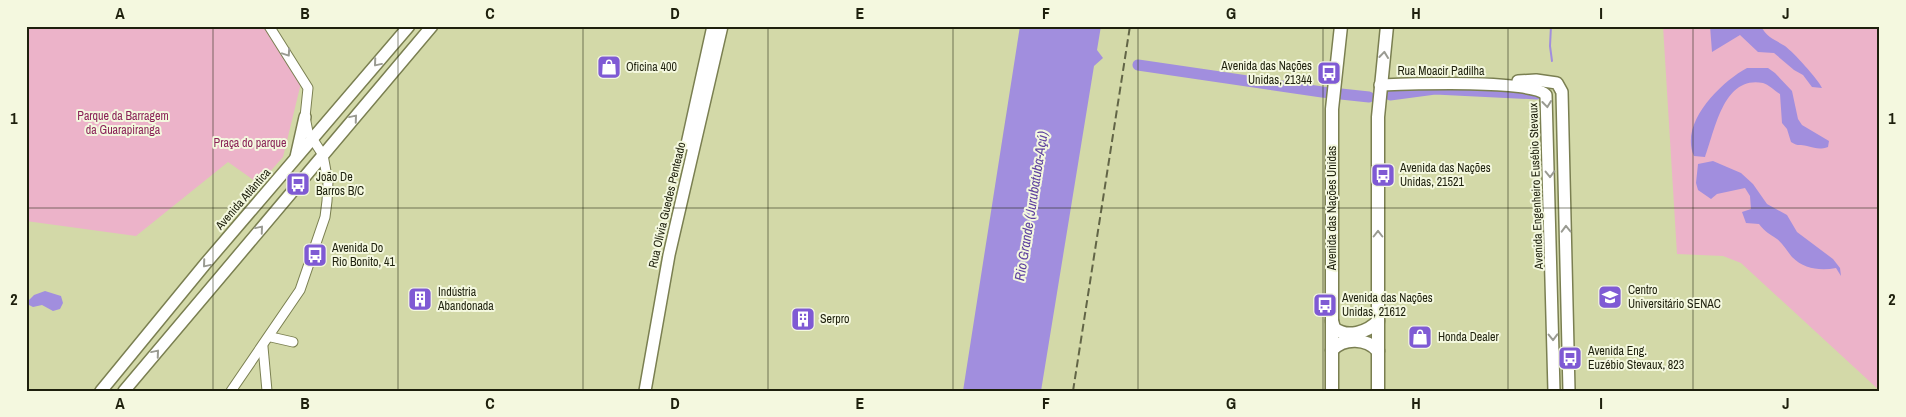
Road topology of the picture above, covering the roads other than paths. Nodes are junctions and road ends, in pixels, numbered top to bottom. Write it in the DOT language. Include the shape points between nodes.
graph roads {
  1 [pos="269,26"];
  2 [pos="409,26"];
  3 [pos="432,26"];
  4 [pos="713,26"];
  5 [pos="722,26"];
  6 [pos="1340,26"];
  7 [pos="1387,26"];
  8 [pos="1501,85"];
  9 [pos="1380,88"];
  10 [pos="305,117"];
  11 [pos="312,140"];
  12 [pos="323,155"];
  13 [pos="296,159"];
  14 [pos="659,297"];
  15 [pos="1332,321"];
  16 [pos="1378,321"];
  17 [pos="271,336"];
  18 [pos="293,342"];
  19 [pos="263,346"];
  20 [pos="1332,350"];
  21 [pos="1378,351"];
  22 [pos="100,391"];
  23 [pos="124,391"];
  24 [pos="231,391"];
  25 [pos="267,391"];
  26 [pos="639,391"];
  27 [pos="645,391"];
  28 [pos="1332,391"];
  29 [pos="1378,391"];
  30 [pos="1554,391"];
  31 [pos="1569,391"];
  1 -- 10 [label="street, one-way" via="308,88"];
  2 -- 11 [label="main road, Avenida Atlântica, one-way"];
  12 -- 3 [label="main road, one-way"];
  4 -- 14 [label="main road, Rua Olívia Guedes Penteado"];
  5 -- 14 [label="main road, Rua Olívia Guedes Penteado"];
  6 -- 15 [label="highway, Avenida das Nações Unidas" via="1332,109"];
  9 -- 7 [label="highway, one-way"];
  8 -- 9 [label="main road, Rua Moacir Padilha"];
  8 -- 30 [label="main road, Avenida Engenheiro Eusébio Stevaux, one-way" via="1540,89 1547,97"];
  31 -- 8 [label="main road, one-way" via="1561,88 1552,80"];
  16 -- 9 [label="highway, one-way"];
  10 -- 11 [label="street"];
  10 -- 13 [label="main road"];
  11 -- 12 [label="street"];
  11 -- 13 [label="main road, Avenida Atlântica"];
  12 -- 17 [label="street" via="328,182 325,217 300,290"];
  23 -- 12 [label="main road, one-way"];
  13 -- 22 [label="main road, Avenida Atlântica, one-way"];
  14 -- 26 [label="main road, Rua Olívia Guedes Penteado"];
  14 -- 27 [label="main road, Rua Olívia Guedes Penteado"];
  15 -- 16 [label="highway" via="1339,332 1363,332 1370,330"];
  15 -- 20 [label="highway, Avenida das Nações Unidas"];
  16 -- 21 [label="highway"];
  17 -- 18 [label="street"];
  17 -- 19 [label="street"];
  19 -- 24 [label="street"];
  19 -- 25 [label="street"];
  20 -- 21 [label="highway" via="1337,344 1352,341 1369,343"];
  20 -- 28 [label="highway, Avenida das Nações Unidas"];
  21 -- 29 [label="highway"];
}
